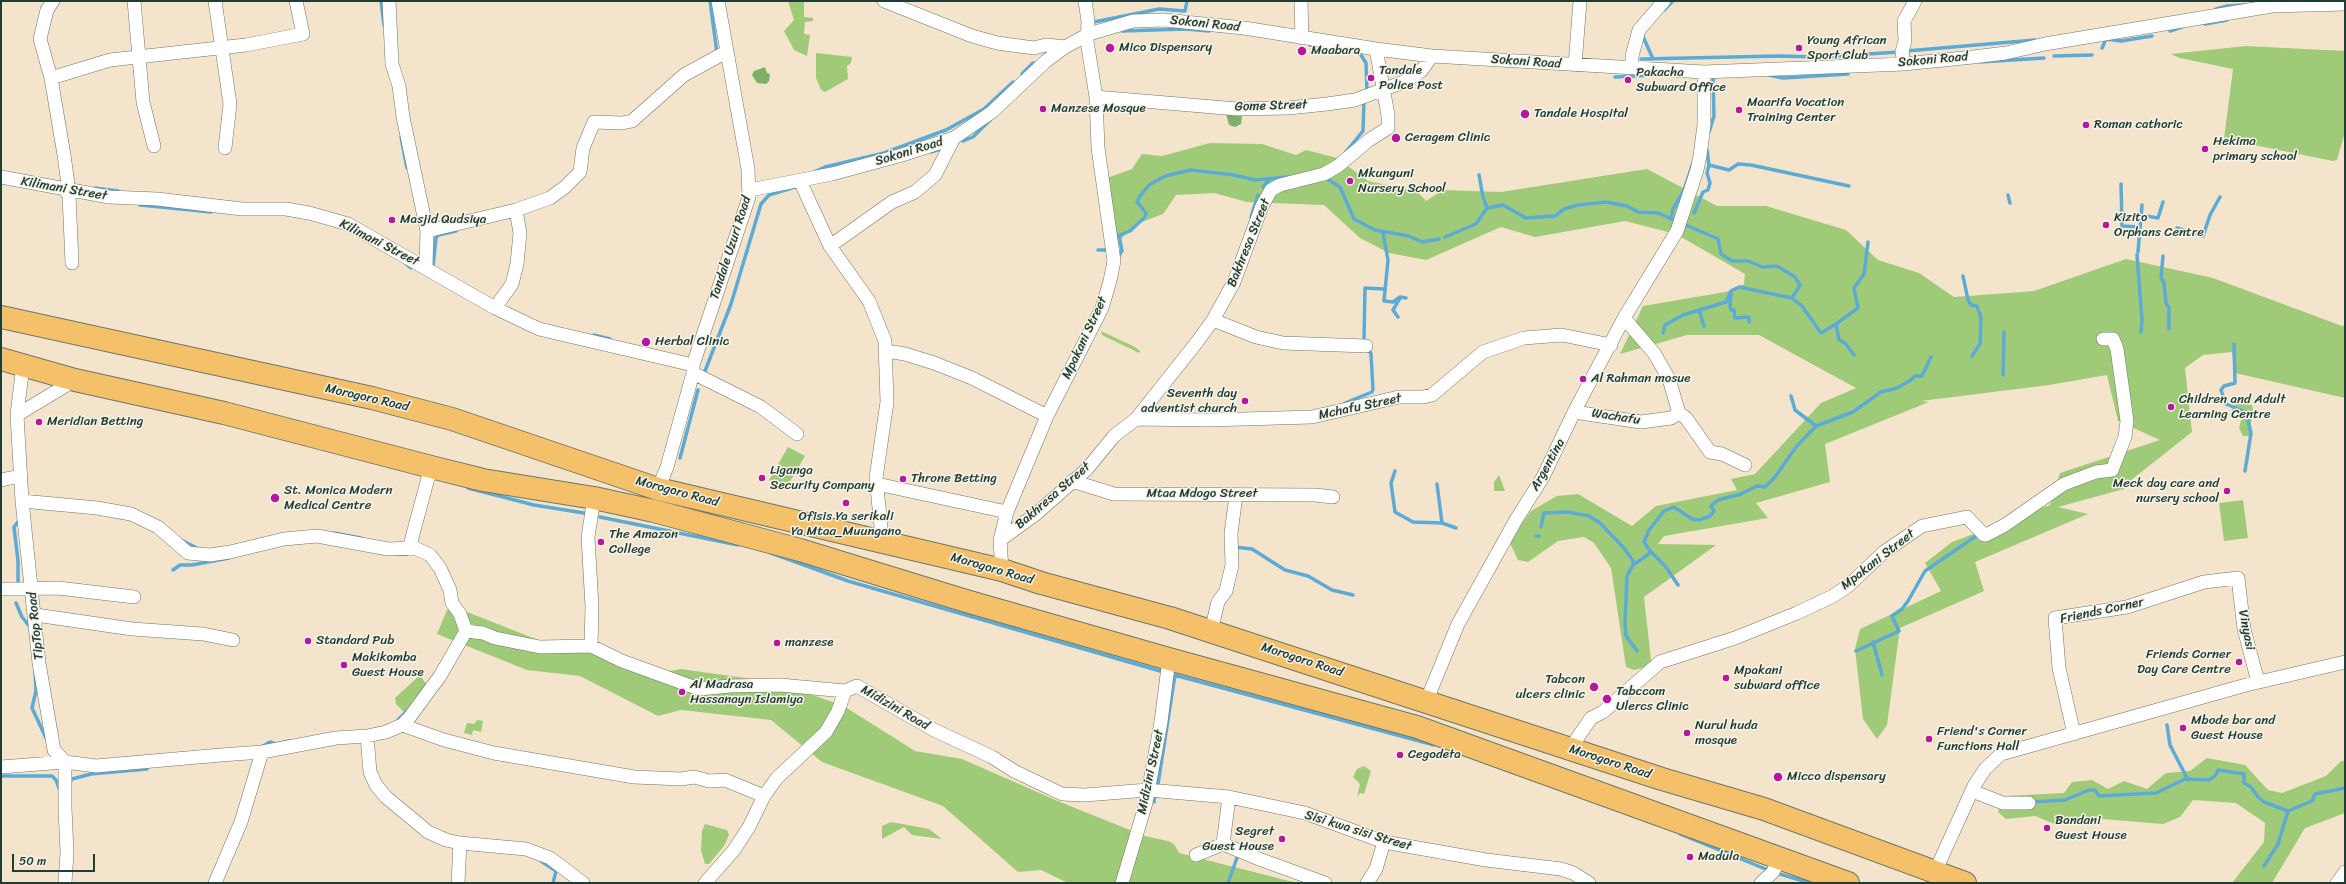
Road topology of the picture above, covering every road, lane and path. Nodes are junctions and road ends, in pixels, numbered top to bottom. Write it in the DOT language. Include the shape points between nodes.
graph roads {
  1 [pos="52,1"];
  2 [pos="134,1"];
  3 [pos="215,1"];
  4 [pos="296,1"];
  5 [pos="389,1"];
  6 [pos="718,1"];
  7 [pos="884,1"];
  8 [pos="1085,1"];
  9 [pos="1301,1"];
  10 [pos="1580,1"];
  11 [pos="1664,1"];
  12 [pos="1915,1"];
  13 [pos="2345,4"];
  14 [pos="1089,34"];
  15 [pos="1302,38"];
  16 [pos="222,46"];
  17 [pos="1065,47"];
  18 [pos="1376,49"];
  19 [pos="726,52"];
  20 [pos="1432,56"];
  21 [pos="139,57"];
  22 [pos="1904,64"];
  23 [pos="1575,65"];
  24 [pos="1632,68"];
  25 [pos="1704,72"];
  26 [pos="51,78"];
  27 [pos="1383,89"];
  28 [pos="1096,96"];
  29 [pos="954,138"];
  30 [pos="154,146"];
  31 [pos="225,148"];
  32 [pos="1,177"];
  33 [pos="800,181"];
  34 [pos="63,188"];
  35 [pos="750,190"];
  36 [pos="516,210"];
  37 [pos="427,231"];
  38 [pos="830,246"];
  39 [pos="72,263"];
  40 [pos="426,267"];
  41 [pos="495,308"];
  42 [pos="1,317"];
  43 [pos="1624,318"];
  44 [pos="1213,320"];
  45 [pos="2103,340"];
  46 [pos="1611,345"];
  47 [pos="1366,346"];
  48 [pos="887,351"];
  49 [pos="1,359"];
  50 [pos="23,365"];
  51 [pos="693,369"];
  52 [pos="75,380"];
  53 [pos="1574,412"];
  54 [pos="1679,413"];
  55 [pos="17,414"];
  56 [pos="1047,416"];
  57 [pos="1136,419"];
  58 [pos="797,434"];
  59 [pos="1745,465"];
  60 [pos="435,468"];
  61 [pos="21,476"];
  62 [pos="1,480"];
  63 [pos="1072,481"];
  64 [pos="877,484"];
  65 [pos="658,489"];
  66 [pos="1236,496"];
  67 [pos="1333,497"];
  68 [pos="594,498"];
  69 [pos="22,501"];
  70 [pos="1007,512"];
  71 [pos="1000,540"];
  72 [pos="880,542"];
  73 [pos="409,549"];
  74 [pos="1002,570"];
  75 [pos="2238,578"];
  76 [pos="1,589"];
  77 [pos="32,590"];
  78 [pos="134,598"];
  79 [pos="36,615"];
  80 [pos="466,631"];
  81 [pos="1211,631"];
  82 [pos="233,640"];
  83 [pos="592,646"];
  84 [pos="1169,659"];
  85 [pos="2345,662"];
  86 [pos="2258,682"];
  87 [pos="845,691"];
  88 [pos="1426,702"];
  89 [pos="402,725"];
  90 [pos="2074,734"];
  91 [pos="367,736"];
  92 [pos="1570,749"];
  93 [pos="262,752"];
  94 [pos="65,762"];
  95 [pos="1,767"];
  96 [pos="1148,790"];
  97 [pos="1972,791"];
  98 [pos="764,796"];
  99 [pos="1229,797"];
  100 [pos="2029,803"];
  101 [pos="1384,842"];
  102 [pos="460,843"];
  103 [pos="1224,844"];
  104 [pos="1196,855"];
  105 [pos="1780,858"];
  106 [pos="1935,872"];
  107 [pos="2345,872"];
  108 [pos="65,883"];
  109 [pos="214,883"];
  110 [pos="458,883"];
  111 [pos="583,883"];
  112 [pos="705,883"];
  113 [pos="1122,883"];
  114 [pos="1325,883"];
  115 [pos="1367,883"];
  116 [pos="1589,883"];
  117 [pos="1761,883"];
  118 [pos="1848,883"];
  119 [pos="1965,883"];
  120 [pos="2338,883"];
  1 -- 26 [label="street" via="47,10 40,39"];
  2 -- 21 [label="street"];
  3 -- 16 [label="street"];
  4 -- 16 [label="street" via="303,34 246,45"];
  5 -- 37 [label="street" via="392,64 399,86"];
  6 -- 19 [label="street, Tandale Uzuri Road"];
  7 -- 17 [label="street" via="972,36 997,43 1034,48 1046,45"];
  8 -- 14 [label="street, Mpakani Street"];
  9 -- 15 [label="street"];
  10 -- 23 [label="street"];
  11 -- 24 [label="street" via="1639,30 1632,56"];
  12 -- 22 [label="street" via="1904,21"];
  13 -- 22 [label="street, Sokoni Road" via="2272,6 2045,44 2006,53"];
  14 -- 15 [label="street, Sokoni Road" via="1133,21 1164,20 1244,28"];
  14 -- 17 [label="street, Sokoni Road"];
  14 -- 28 [label="street, Mpakani Street" via="1087,41"];
  15 -- 18 [label="street, Sokoni Road"];
  16 -- 21 [label="street"];
  16 -- 31 [label="street" via="230,104"];
  17 -- 29 [label="street, Sokoni Road" via="1046,61 992,112"];
  18 -- 20 [label="street, Sokoni Road"];
  18 -- 27 [label="street, Bakhresa Street"];
  19 -- 35 [label="street, Tandale Uzuri Road"];
  19 -- 36 [label="street" via="684,75 632,121 594,122 583,148 580,172 550,198"];
  20 -- 23 [label="street, Sokoni Road"];
  20 -- 27 [label="street, Gome Street" via="1421,71 1406,81"];
  21 -- 26 [label="street" via="97,63"];
  21 -- 30 [label="street" via="144,102"];
  22 -- 25 [label="street, Sokoni Road"];
  23 -- 24 [label="street, Sokoni Road"];
  24 -- 25 [label="street, Sokoni Road"];
  25 -- 43 [label="street, Argentina" via="1703,139 1697,170 1677,231"];
  26 -- 34 [label="street" via="68,184"];
  27 -- 28 [label="street, Gome Street" via="1355,100 1288,108 1236,109"];
  27 -- 44 [label="street, Bakhresa Street" via="1389,121 1386,130 1324,174 1280,185 1272,190 1262,206 1234,282"];
  28 -- 56 [label="street, Mpakani Street" via="1098,148 1114,261 1102,308"];
  29 -- 33 [label="street, Sokoni Road" via="902,155"];
  29 -- 38 [label="street" via="935,175 915,192 892,202"];
  32 -- 34 [label="street, Kilimani Street"];
  33 -- 35 [label="street, Sokoni Road"];
  33 -- 38 [label="street"];
  34 -- 39 [label="street" via="69,196"];
  34 -- 40 [label="street, Kilimani Street" via="109,198 157,199 242,209 286,209 309,213 348,224"];
  35 -- 51 [label="street, Tandale Uzuri Road"];
  36 -- 37 [label="street"];
  36 -- 41 [label="street" via="520,233 517,264 512,284"];
  37 -- 40 [label="street"];
  38 -- 48 [label="street" via="868,301 880,326"];
  40 -- 41 [label="street, Kilimani Street"];
  41 -- 51 [label="street, Kilimani Street" via="539,329"];
  42 -- 65 [label="highway, Morogoro Road" via="372,398 452,419"];
  43 -- 46 [label="street, Argentina"];
  43 -- 54 [label="street" via="1657,358 1669,379"];
  44 -- 47 [label="street" via="1256,337 1283,343"];
  44 -- 57 [label="street, Bakhresa Street"];
  45 -- 92 [label="street, Mpakani Street" via="2113,339 2117,349 2127,421 2125,437 2112,470 2096,472 2064,484 2005,525 1986,535 1967,518 1922,526 1884,552 1848,586 1833,596 1797,614 1736,638 1660,662 1604,712 1591,718"];
  46 -- 53 [label="street, Argentina"];
  46 -- 57 [label="street, Mchafu Street" via="1562,334 1524,338 1483,352 1432,395 1399,397 1312,417"];
  48 -- 56 [label="street" via="934,363 972,378"];
  48 -- 64 [label="street" via="887,402"];
  49 -- 50 [label="highway, Morogoro Road"];
  50 -- 52 [label="highway, Morogoro Road"];
  50 -- 55 [label="street, TipTop Road"];
  51 -- 58 [label="street, Kilimani Street" via="761,407"];
  51 -- 65 [label="street, Tandale Uzuri Road" via="667,467"];
  52 -- 55 [label="street"];
  52 -- 60 [label="highway, Morogoro Road" via="224,413"];
  53 -- 54 [label="street, Wachafu" via="1641,422 1671,418"];
  53 -- 88 [label="street, Argentina" via="1543,477 1458,624"];
  54 -- 59 [label="street" via="1686,418 1710,452 1722,454"];
  55 -- 61 [label="street, TipTop Road"];
  56 -- 70 [label="street, Mpakani Street"];
  57 -- 63 [label="street, Bakhresa Street" via="1114,436 1087,469"];
  60 -- 68 [label="highway, Morogoro Road" via="483,480"];
  60 -- 73 [label="street" via="427,482"];
  61 -- 62 [label="street"];
  61 -- 69 [label="street, TipTop Road"];
  63 -- 66 [label="street, Mtaa Mdogo Street" via="1114,494"];
  63 -- 71 [label="street, Bakhresa Street" via="1036,514"];
  64 -- 70 [label="street"];
  64 -- 72 [label="street"];
  65 -- 72 [label="highway, Morogoro Road"];
  66 -- 67 [label="street, Mtaa Mdogo Street"];
  66 -- 81 [label="street" via="1231,533 1232,565 1226,591 1218,602"];
  68 -- 83 [label="street" via="588,537"];
  68 -- 84 [label="highway, Morogoro Road" via="800,550"];
  69 -- 73 [label="street" via="131,514 158,527 188,553 210,555 284,539 317,536 388,549"];
  69 -- 77 [label="street, TipTop Road"];
  70 -- 71 [label="street, Mpakani Street"];
  71 -- 74 [label="street, Mpakani Street"];
  72 -- 74 [label="highway, Morogoro Road"];
  73 -- 80 [label="street" via="424,551 435,561"];
  74 -- 81 [label="highway, Morogoro Road" via="1022,578"];
  75 -- 86 [label="street, Vinyasi" via="2244,630"];
  75 -- 90 [label="street, Friends Corner" via="2204,582 2127,607 2055,618 2059,668"];
  76 -- 77 [label="street"];
  77 -- 78 [label="street" via="58,588"];
  77 -- 79 [label="street, TipTop Road"];
  79 -- 82 [label="street" via="124,628 203,634"];
  79 -- 94 [label="street, TipTop Road" via="39,663 54,750"];
  80 -- 83 [label="street" via="540,647"];
  80 -- 89 [label="street" via="440,676"];
  81 -- 88 [label="highway, Morogoro Road"];
  83 -- 87 [label="street" via="622,661 699,690 730,686 780,685"];
  84 -- 96 [label="street, Midizini Street" via="1161,722"];
  84 -- 105 [label="highway, Morogoro Road" via="1417,727"];
  85 -- 86 [label="street"];
  86 -- 90 [label="street"];
  87 -- 96 [label="street, Midizini Road" via="851,686 861,686 919,722 992,757 1053,791 1068,795 1085,795"];
  87 -- 98 [label="street, Midizini Road" via="838,711 826,732 787,767"];
  88 -- 92 [label="highway, Morogoro Road"];
  89 -- 91 [label="street"];
  89 -- 98 [label="street" via="444,740 494,752 634,777 725,780"];
  90 -- 97 [label="street" via="2001,754 1985,769"];
  91 -- 93 [label="street" via="336,738"];
  91 -- 102 [label="street" via="370,772 376,786 428,832"];
  92 -- 106 [label="highway, Morogoro Road" via="1764,809"];
  93 -- 94 [label="street" via="96,766"];
  93 -- 109 [label="street" via="240,822"];
  94 -- 95 [label="street"];
  94 -- 108 [label="street"];
  96 -- 99 [label="street, Sisi kwa sisi Street"];
  96 -- 113 [label="street, Midizini Street"];
  97 -- 100 [label="street" via="2003,803"];
  97 -- 106 [label="street"];
  98 -- 112 [label="street, Midizini Road" via="746,833"];
  99 -- 101 [label="street, Sisi kwa sisi Street" via="1305,813"];
  99 -- 103 [label="street"];
  101 -- 115 [label="street" via="1376,869"];
  101 -- 116 [label="street, Sisi kwa sisi Street" via="1486,860 1561,869"];
  102 -- 110 [label="street"];
  102 -- 111 [label="street" via="526,848 550,858"];
  103 -- 104 [label="street"];
  103 -- 114 [label="street"];
  105 -- 117 [label="street" via="1773,872"];
  105 -- 118 [label="highway, Morogoro Road"];
  106 -- 119 [label="highway, Morogoro Road"];
  107 -- 120 [label="street"];
}
